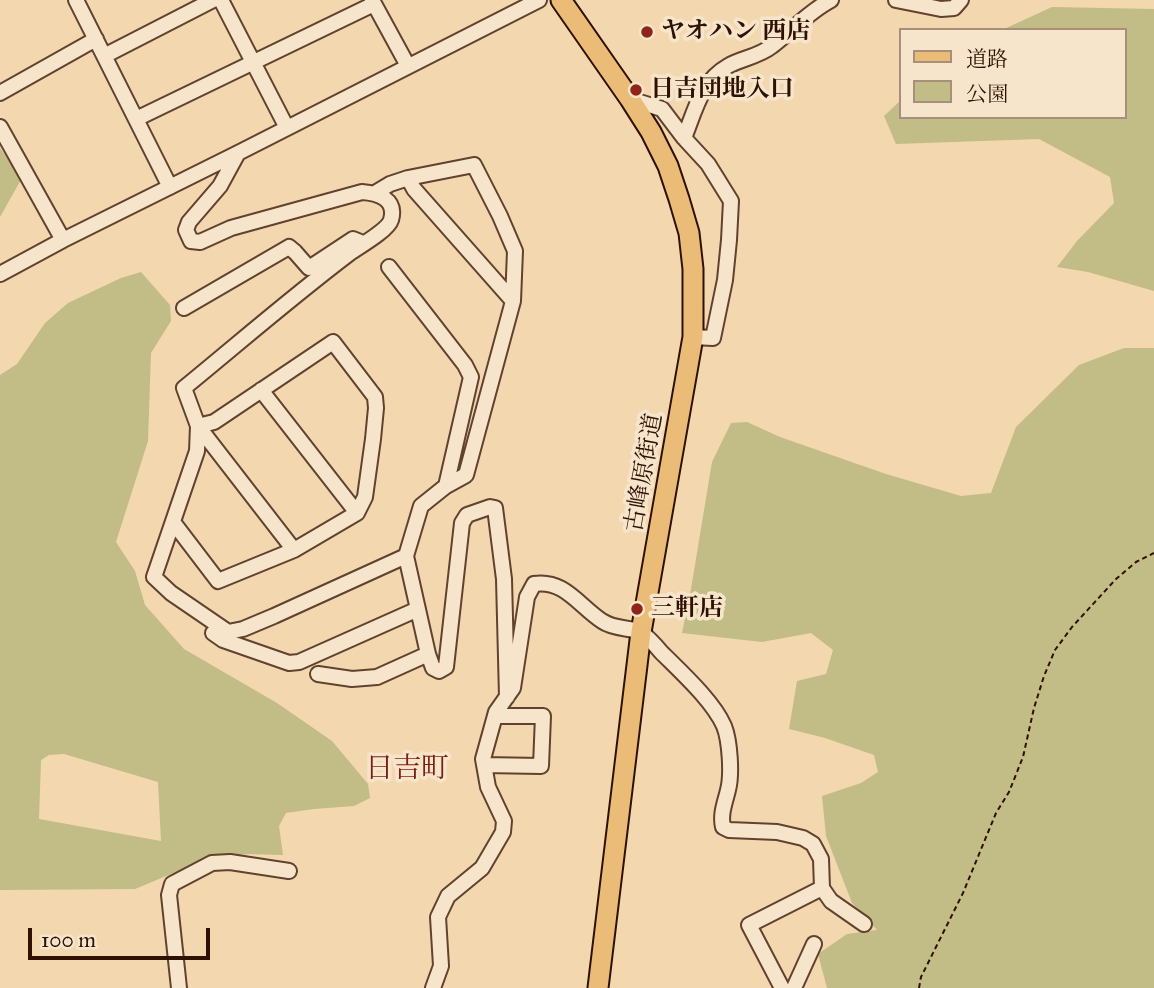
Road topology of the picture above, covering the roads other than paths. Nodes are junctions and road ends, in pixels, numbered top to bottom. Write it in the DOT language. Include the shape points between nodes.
graph roads {
  1 [pos="76,0"];
  2 [pos="213,0"];
  3 [pos="221,0"];
  4 [pos="539,0"];
  5 [pos="561,0"];
  6 [pos="831,0"];
  7 [pos="896,0"];
  8 [pos="961,0"];
  9 [pos="373,2"];
  10 [pos="96,39"];
  11 [pos="104,56"];
  12 [pos="253,62"];
  13 [pos="408,66"];
  14 [pos="0,93"];
  15 [pos="630,99"];
  16 [pos="136,119"];
  17 [pos="0,127"];
  18 [pos="287,128"];
  19 [pos="684,138"];
  20 [pos="238,153"];
  21 [pos="408,178"];
  22 [pos="170,187"];
  23 [pos="375,193"];
  24 [pos="63,240"];
  25 [pos="363,243"];
  26 [pos="389,267"];
  27 [pos="0,274"];
  28 [pos="513,301"];
  29 [pos="184,308"];
  30 [pos="693,337"];
  31 [pos="261,390"];
  32 [pos="198,426"];
  33 [pos="446,486"];
  34 [pos="357,513"];
  35 [pos="173,522"];
  36 [pos="294,550"];
  37 [pos="406,556"];
  38 [pos="176,596"];
  39 [pos="418,609"];
  40 [pos="641,632"];
  41 [pos="428,654"];
  42 [pos="318,674"];
  43 [pos="506,697"];
  44 [pos="495,716"];
  45 [pos="484,765"];
  46 [pos="289,871"];
  47 [pos="822,888"];
  48 [pos="864,924"];
  49 [pos="814,944"];
  50 [pos="179,988"];
  51 [pos="433,988"];
  52 [pos="598,988"];
  53 [pos="782,988"];
  54 [pos="794,988"];
  1 -- 10 [label="street"];
  2 -- 11 [label="street"];
  3 -- 12 [label="street"];
  4 -- 13 [label="street"];
  5 -- 15 [label="main road, 古峰原街道"];
  6 -- 19 [label="street" via="815,8 770,48 713,77 704,86"];
  7 -- 8 [label="street" via="941,9 954,8"];
  9 -- 12 [label="street"];
  9 -- 13 [label="street"];
  10 -- 11 [label="street"];
  10 -- 14 [label="street"];
  11 -- 16 [label="street"];
  12 -- 16 [label="street"];
  12 -- 18 [label="street"];
  13 -- 18 [label="street"];
  15 -- 19 [label="street" via="662,109"];
  15 -- 30 [label="main road, 古峰原街道" via="668,166 689,233"];
  16 -- 22 [label="street"];
  17 -- 24 [label="street"];
  18 -- 20 [label="street"];
  19 -- 30 [label="street" via="708,164 731,201 725,280 713,338"];
  20 -- 22 [label="street"];
  20 -- 23 [label="street" via="220,186 189,222 186,230 191,242 362,192"];
  21 -- 23 [label="street"];
  21 -- 28 [label="street"];
  21 -- 28 [label="street" via="474,164 515,251"];
  22 -- 24 [label="street"];
  23 -- 25 [label="street" via="386,198 392,209 391,222"];
  24 -- 27 [label="street"];
  25 -- 29 [label="street" via="353,239 309,268 289,247"];
  25 -- 32 [label="street" via="184,387"];
  26 -- 33 [label="street" via="471,377"];
  28 -- 33 [label="street" via="466,475"];
  30 -- 40 [label="main road, 古峰原街道"];
  31 -- 32 [label="street" via="214,422"];
  31 -- 34 [label="street"];
  31 -- 34 [label="street" via="333,342 375,397 365,497"];
  32 -- 35 [label="street" via="197,451"];
  32 -- 36 [label="street"];
  33 -- 37 [label="street" via="421,506"];
  34 -- 36 [label="street"];
  35 -- 36 [label="street" via="218,581"];
  35 -- 38 [label="street" via="154,577"];
  37 -- 38 [label="street" via="228,632"];
  37 -- 39 [label="street"];
  38 -- 39 [label="street" via="182,611 223,640 289,663"];
  39 -- 41 [label="street"];
  40 -- 43 [label="street" via="601,621 563,588 534,584 527,597 513,688"];
  40 -- 47 [label="street" via="687,678 724,727 729,787 723,827 777,832 813,844 821,859"];
  40 -- 52 [label="main road, 古峰原街道"];
  41 -- 42 [label="street" via="377,677"];
  41 -- 43 [label="street" via="433,668 446,667 462,523 467,515 495,508 504,579"];
  43 -- 44 [label="street"];
  44 -- 45 [label="street"];
  44 -- 45 [label="street" via="544,716 541,766"];
  45 -- 51 [label="street" via="488,788 504,821 503,832 482,868 448,896 438,917 442,966"];
  46 -- 50 [label="street" via="212,863 172,884 169,895"];
  47 -- 48 [label="street" via="831,901"];
  47 -- 53 [label="street" via="749,925"];
  49 -- 54 [label="street"];
}
